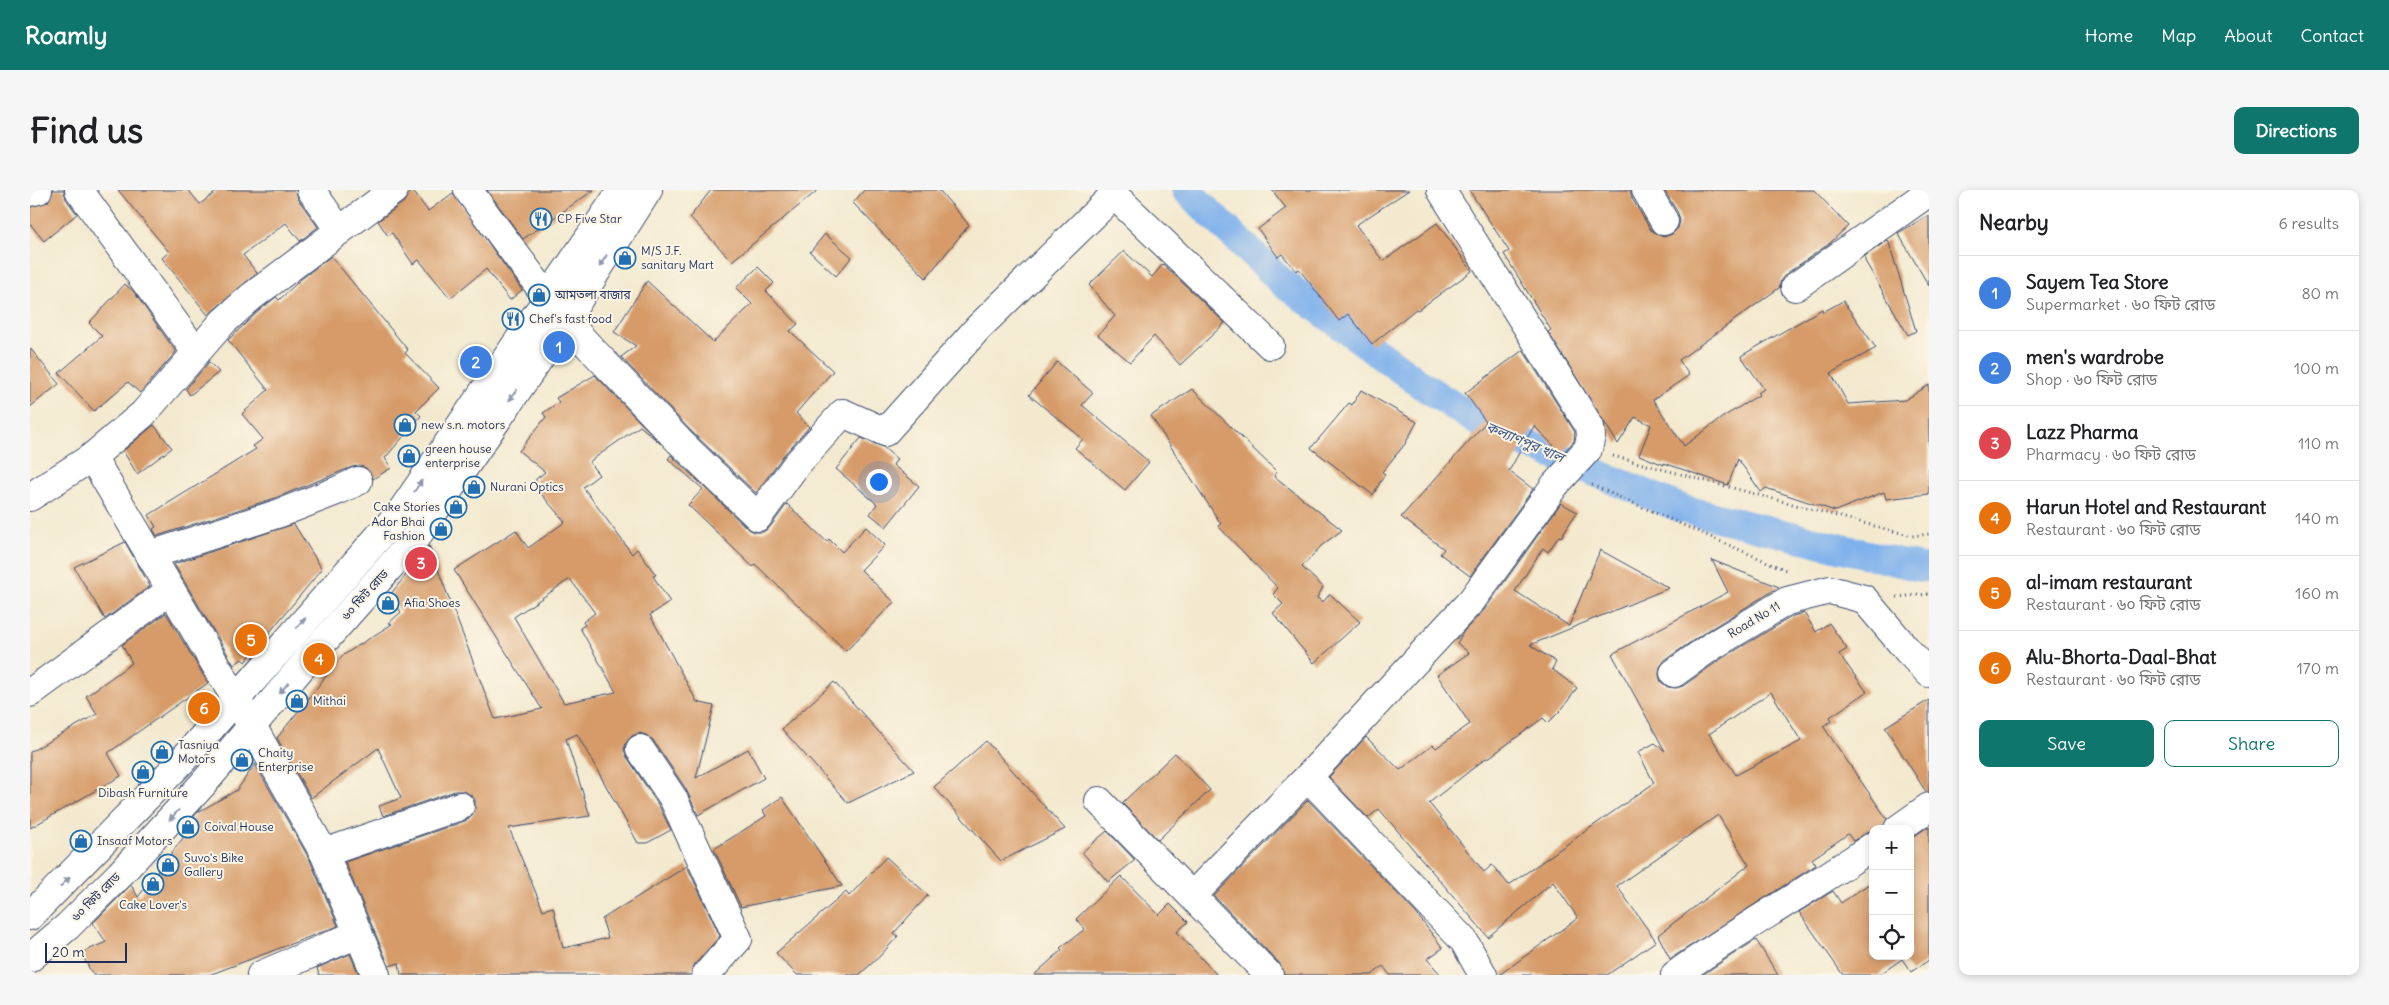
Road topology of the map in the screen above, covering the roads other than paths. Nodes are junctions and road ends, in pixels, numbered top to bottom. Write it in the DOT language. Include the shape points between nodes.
graph roads {
  1 [pos="38,190"];
  2 [pos="78,190"];
  3 [pos="311,190"];
  4 [pos="394,190"];
  5 [pos="468,190"];
  6 [pos="622,190"];
  7 [pos="648,190"];
  8 [pos="1441,190"];
  9 [pos="1646,190"];
  10 [pos="30,192"];
  11 [pos="1929,192"];
  12 [pos="1112,193"];
  13 [pos="1664,221"];
  14 [pos="339,230"];
  15 [pos="1795,287"];
  16 [pos="547,297"];
  17 [pos="531,319"];
  18 [pos="558,330"];
  19 [pos="1270,345"];
  20 [pos="196,352"];
  21 [pos="92,457"];
  22 [pos="358,481"];
  23 [pos="30,497"];
  24 [pos="150,555"];
  25 [pos="171,590"];
  26 [pos="1929,672"];
  27 [pos="1674,674"];
  28 [pos="30,693"];
  29 [pos="236,700"];
  30 [pos="252,726"];
  31 [pos="640,749"];
  32 [pos="180,763"];
  33 [pos="1308,777"];
  34 [pos="203,784"];
  35 [pos="1099,801"];
  36 [pos="460,806"];
  37 [pos="1929,807"];
  38 [pos="1904,825"];
  39 [pos="1869,849"];
  40 [pos="324,853"];
  41 [pos="1193,896"];
  42 [pos="30,916"];
  43 [pos="358,934"];
  44 [pos="30,958"];
  45 [pos="263,975"];
  46 [pos="376,975"];
  47 [pos="706,975"];
  48 [pos="1269,975"];
  49 [pos="1483,975"];
  50 [pos="1675,975"];
  1 -- 10 [label="street"];
  2 -- 20 [label="street"];
  3 -- 14 [label="street"];
  4 -- 14 [label="street"];
  5 -- 16 [label="street"];
  6 -- 16 [label="street"];
  7 -- 18 [label="street, ৬০ ফিট রোড, one-way"];
  8 -- 33 [label="street" via="1590,427 1591,436 1588,449 1560,479 1472,600"];
  9 -- 13 [label="street"];
  11 -- 15 [label="street"];
  12 -- 18 [label="street" via="978,328 885,432 842,413 796,465 758,517"];
  12 -- 19 [label="street"];
  14 -- 20 [label="street" via="251,297"];
  16 -- 17 [label="street"];
  17 -- 18 [label="street"];
  29 -- 17 [label="street, one-way" via="403,509"];
  18 -- 30 [label="street, ৬০ ফিট রোড, one-way" via="417,536"];
  20 -- 21 [label="street" via="143,414"];
  21 -- 23 [label="street"];
  21 -- 24 [label="street"];
  22 -- 24 [label="street" via="280,513"];
  24 -- 25 [label="street"];
  25 -- 28 [label="street"];
  25 -- 29 [label="street"];
  26 -- 27 [label="street, Road No 11" via="1864,599 1830,590 1787,601 1712,646"];
  29 -- 30 [label="street"];
  29 -- 32 [label="street"];
  30 -- 34 [label="street, ৬০ ফিট রোড"];
  30 -- 40 [label="street"];
  31 -- 47 [label="street" via="673,798 738,939"];
  32 -- 34 [label="street"];
  42 -- 32 [label="street, one-way"];
  33 -- 41 [label="street"];
  33 -- 49 [label="street" via="1464,941"];
  34 -- 44 [label="street, ৬০ ফিট রোড, one-way" via="120,874 68,926"];
  35 -- 41 [label="street"];
  36 -- 40 [label="street"];
  37 -- 38 [label="street"];
  39 -- 50 [label="street"];
  40 -- 43 [label="street"];
  41 -- 48 [label="street"];
  43 -- 45 [label="street"];
  43 -- 46 [label="street"];
}
